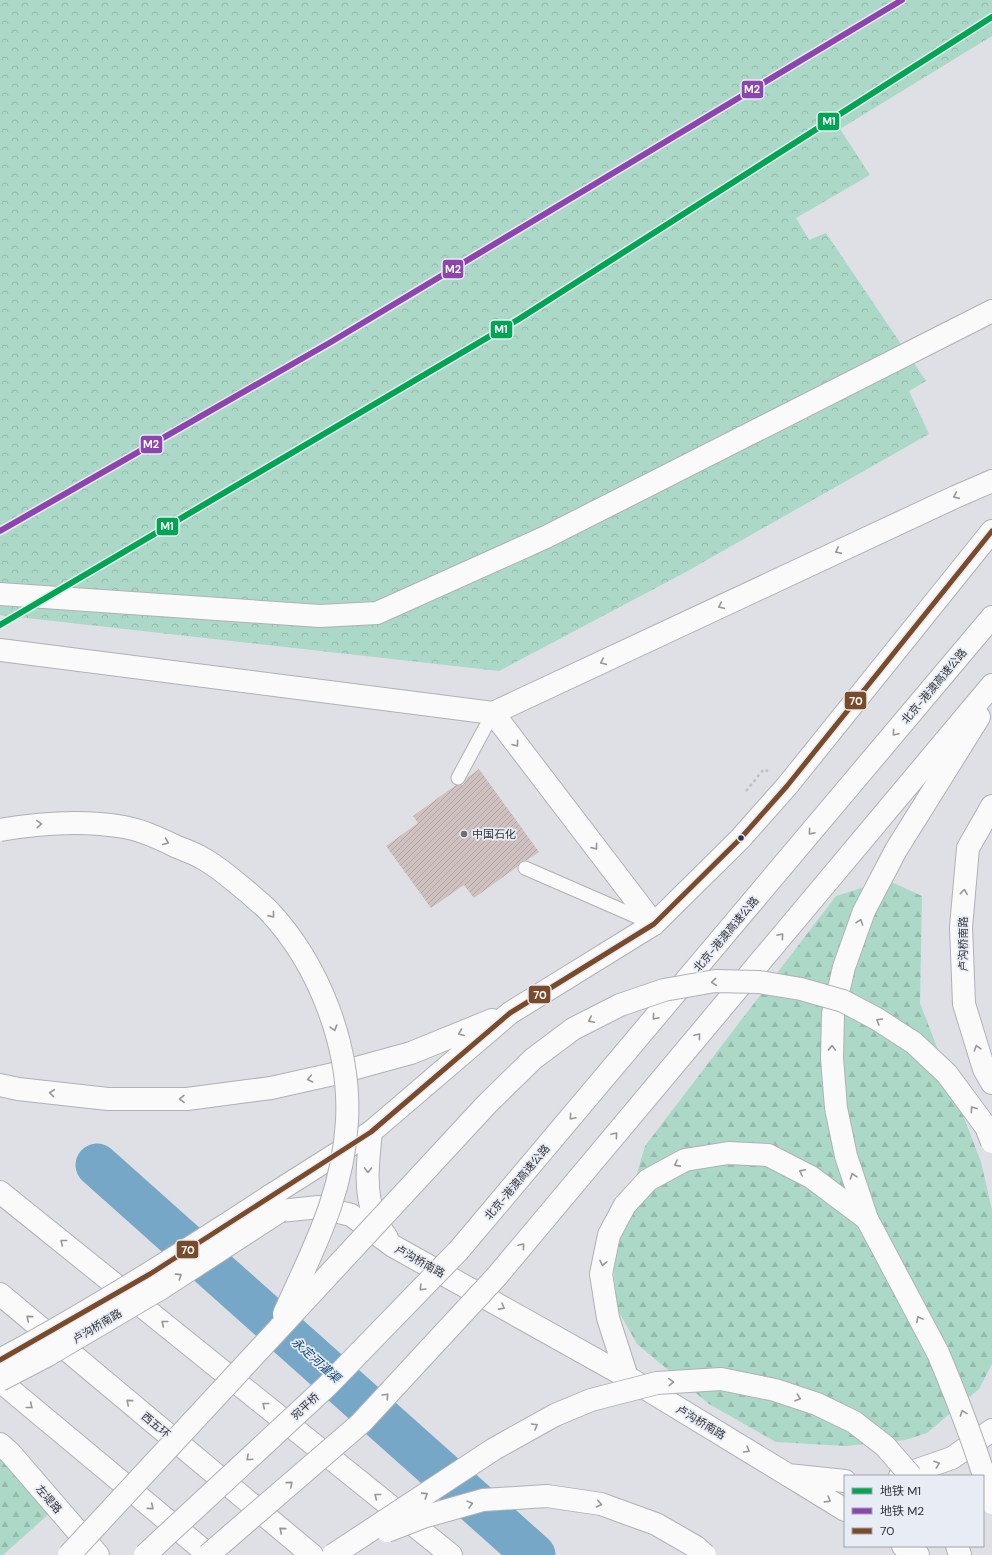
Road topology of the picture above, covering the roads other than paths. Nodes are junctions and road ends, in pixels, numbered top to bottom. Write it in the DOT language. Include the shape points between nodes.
graph roads {
  1 [pos="992,311"];
  2 [pos="992,481"];
  3 [pos="992,530"];
  4 [pos="0,594"];
  5 [pos="992,617"];
  6 [pos="0,650"];
  7 [pos="992,685"];
  8 [pos="992,697"];
  9 [pos="493,713"];
  10 [pos="458,778"];
  11 [pos="992,806"];
  12 [pos="0,830"];
  13 [pos="525,868"];
  14 [pos="654,924"];
  15 [pos="510,1013"];
  16 [pos="992,1084"];
  17 [pos="0,1085"];
  18 [pos="371,1132"];
  19 [pos="992,1142"];
  20 [pos="0,1192"];
  21 [pos="275,1203"];
  22 [pos="867,1219"];
  23 [pos="392,1246"];
  24 [pos="459,1250"];
  25 [pos="0,1294"];
  26 [pos="276,1332"];
  27 [pos="0,1360"];
  28 [pos="627,1377"];
  29 [pos="0,1380"];
  30 [pos="992,1430"];
  31 [pos="0,1444"];
  32 [pos="788,1475"];
  33 [pos="903,1475"];
  34 [pos="910,1475"];
  35 [pos="844,1481"];
  36 [pos="992,1503"];
  37 [pos="844,1509"];
  38 [pos="905,1547"];
  39 [pos="337,1552"];
  40 [pos="69,1555"];
  41 [pos="98,1555"];
  42 [pos="145,1555"];
  43 [pos="208,1555"];
  44 [pos="312,1555"];
  45 [pos="451,1555"];
  46 [pos="705,1555"];
  47 [pos="918,1555"];
  1 -- 4 [label="main road" via="546,537 377,613 320,616"];
  2 -- 9 [label="main road, one-way"];
  3 -- 14 [label="main road, 卢沟桥南路" via="787,786 740,839"];
  5 -- 24 [label="main road, 北京-港澳高速公路, one-way"];
  6 -- 9 [label="main road"];
  43 -- 7 [label="main road, one-way, bridge" via="361,1423 497,1276"];
  22 -- 8 [label="main road, one-way" via="846,1156 836,1108 832,1058 833,1014 844,967 864,911 896,850"];
  9 -- 10 [label="lane"];
  9 -- 14 [label="main road, one-way"];
  16 -- 11 [label="main road, 卢沟桥南路, one-way" via="984,1069 964,1004 961,927 968,848"];
  12 -- 26 [label="main road, one-way, bridge" via="31,824 82,823 125,827 162,840 202,858 268,910 309,967 326,1002 338,1040 347,1084 347,1121 342,1169 328,1214"];
  13 -- 14 [label="lane"];
  14 -- 15 [label="main road, 卢沟桥南路"];
  15 -- 17 [label="main road, one-way" via="412,1053 338,1074 271,1088 187,1099 108,1099"];
  15 -- 18 [label="main road, 卢沟桥南路"];
  18 -- 21 [label="main road, 卢沟桥南路"];
  18 -- 23 [label="main road, one-way" via="367,1168 368,1192 374,1217"];
  19 -- 26 [label="main road, one-way, bridge" via="986,1127 947,1074 914,1043 843,1001 801,989 759,982 715,981 664,990 620,1005 573,1029 533,1059 487,1104"];
  45 -- 20 [label="main road, one-way"];
  21 -- 23 [label="main road, 卢沟桥南路" via="319,1206 351,1215"];
  21 -- 27 [label="main road, 卢沟桥南路, bridge"];
  29 -- 21 [label="main road, 卢沟桥南路, one-way, bridge" via="160,1289"];
  22 -- 28 [label="main road, one-way" via="811,1177 768,1155 728,1153 685,1160 648,1180 625,1205 609,1235 601,1274 608,1318"];
  36 -- 22 [label="main road, one-way, bridge" via="984,1471 962,1408 938,1353"];
  23 -- 28 [label="main road, 卢沟桥南路, one-way"];
  24 -- 42 [label="main road, 宛平桥, one-way, bridge" via="326,1386"];
  44 -- 25 [label="main road, 西五环, one-way"];
  26 -- 40 [label="main road, bridge"];
  28 -- 32 [label="main road, 卢沟桥南路, one-way"];
  29 -- 43 [label="main road, one-way"];
  33 -- 30 [label="main road, one-way" via="952,1458"];
  31 -- 41 [label="main road, 左堤路"];
  32 -- 35 [label="main road, 卢沟桥南路"];
  32 -- 37 [label="main road, one-way"];
  39 -- 34 [label="main road, one-way, bridge" via="494,1450 555,1415 591,1400 657,1383 721,1379 775,1390 817,1404 854,1422 885,1446"];
  38 -- 47 [label="main road"];
  39 -- 46 [label="main road, one-way, bridge" via="423,1517 483,1500 547,1496 601,1504 656,1524"];
}
